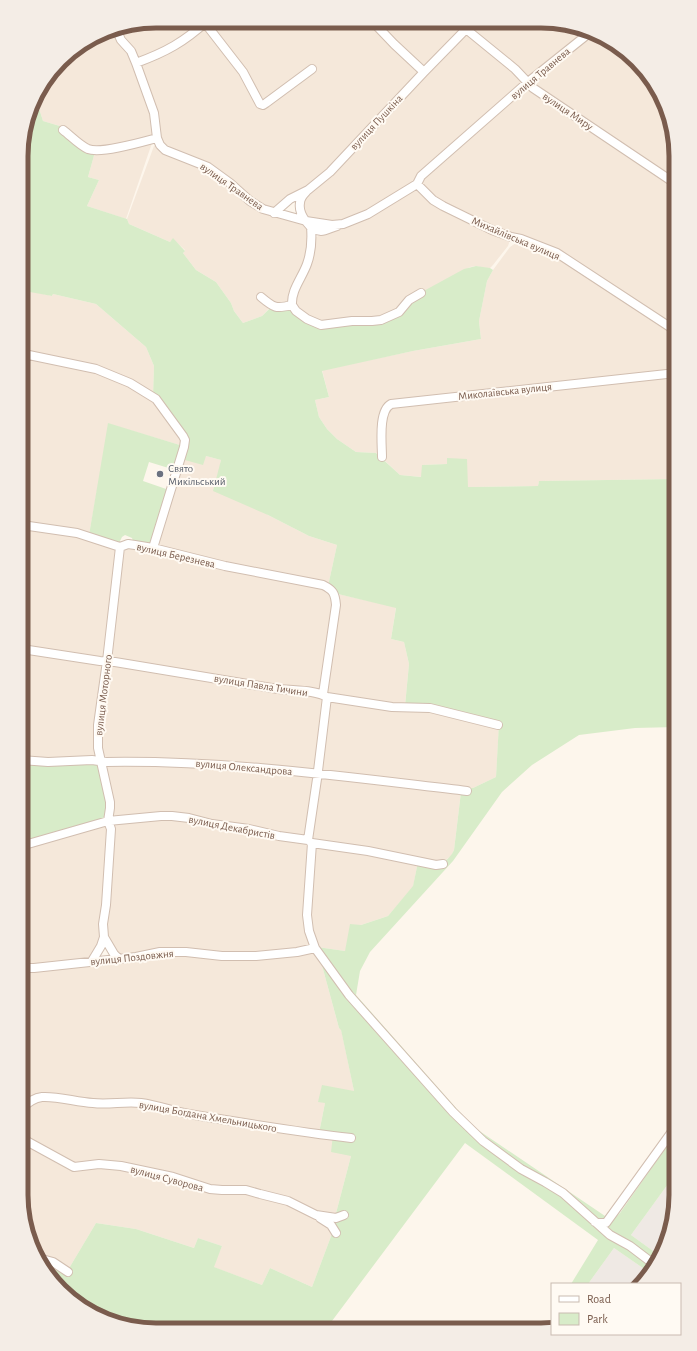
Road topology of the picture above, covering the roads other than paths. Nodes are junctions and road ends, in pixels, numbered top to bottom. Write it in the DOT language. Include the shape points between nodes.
graph roads {
  1 [pos="199,28"];
  2 [pos="210,28"];
  3 [pos="379,28"];
  4 [pos="467,28"];
  5 [pos="471,28"];
  6 [pos="118,34"];
  7 [pos="585,36"];
  8 [pos="136,63"];
  9 [pos="312,68"];
  10 [pos="424,72"];
  11 [pos="528,82"];
  12 [pos="63,130"];
  13 [pos="156,138"];
  14 [pos="669,179"];
  15 [pos="417,184"];
  16 [pos="306,191"];
  17 [pos="274,213"];
  18 [pos="309,224"];
  19 [pos="421,293"];
  20 [pos="261,297"];
  21 [pos="292,305"];
  22 [pos="669,326"];
  23 [pos="28,354"];
  24 [pos="669,374"];
  25 [pos="382,457"];
  26 [pos="28,526"];
  27 [pos="120,547"];
  28 [pos="153,548"];
  29 [pos="28,650"];
  30 [pos="107,661"];
  31 [pos="325,696"];
  32 [pos="498,725"];
  33 [pos="28,760"];
  34 [pos="101,761"];
  35 [pos="318,773"];
  36 [pos="467,791"];
  37 [pos="108,821"];
  38 [pos="310,842"];
  39 [pos="28,844"];
  40 [pos="443,864"];
  41 [pos="104,937"];
  42 [pos="315,948"];
  43 [pos="119,959"];
  44 [pos="92,961"];
  45 [pos="28,968"];
  46 [pos="28,1103"];
  47 [pos="669,1136"];
  48 [pos="351,1138"];
  49 [pos="28,1142"];
  50 [pos="316,1215"];
  51 [pos="344,1215"];
  52 [pos="604,1226"];
  53 [pos="336,1233"];
  54 [pos="46,1260"];
  55 [pos="650,1261"];
  56 [pos="68,1272"];
  1 -- 8 [label="street" via="186,40 162,54"];
  2 -- 9 [label="street" via="243,72 260,104 266,103"];
  3 -- 10 [label="street"];
  4 -- 10 [label="street, вулиця Пушкіна"];
  5 -- 11 [label="street, вулиця Миру"];
  6 -- 8 [label="street"];
  7 -- 11 [label="street, вулиця Травнева"];
  8 -- 13 [label="street" via="154,113"];
  10 -- 16 [label="street, вулиця Пушкіна" via="330,172"];
  11 -- 14 [label="street, вулиця Миру" via="533,88"];
  11 -- 15 [label="street, вулиця Травнева" via="421,176"];
  12 -- 13 [label="street" via="82,146 92,150"];
  13 -- 17 [label="street, вулиця Травнева" via="165,150 208,167 250,201 263,210"];
  15 -- 18 [label="street, вулиця Травнева" via="368,214 324,231 319,231"];
  15 -- 22 [label="street, Михайлівська вулиця" via="443,206 492,230 557,254"];
  16 -- 17 [label="street, вулиця Пушкіна" via="290,199"];
  16 -- 18 [label="street" via="299,204 302,215"];
  17 -- 18 [label="street, вулиця Травнева"];
  18 -- 21 [label="street" via="312,236 309,257 293,294"];
  19 -- 21 [label="street" via="409,300 399,312 372,321 321,325 307,319"];
  20 -- 21 [label="street" via="277,308"];
  23 -- 28 [label="street" via="96,369 130,383 156,399 183,436 184,447"];
  24 -- 25 [label="street, Миколаївська вулиця" via="391,404 382,417"];
  26 -- 27 [label="street, вулиця Березнева" via="78,533"];
  27 -- 28 [label="street, вулиця Березнева" via="128,544"];
  27 -- 30 [label="street, вулиця Моторного"];
  28 -- 31 [label="street, вулиця Березнева" via="225,566 323,585 331,589 336,597 336,604"];
  29 -- 30 [label="street, вулиця Павла Тичини"];
  30 -- 31 [label="street, вулиця Павла Тичини"];
  30 -- 34 [label="street, вулиця Моторного" via="98,726"];
  31 -- 32 [label="street, вулиця Павла Тичини" via="392,707 430,708"];
  31 -- 35 [label="street"];
  33 -- 34 [label="street, вулиця Олександрова"];
  34 -- 35 [label="street, вулиця Олександрова" via="195,763"];
  34 -- 37 [label="street, вулиця Моторного" via="110,802"];
  35 -- 36 [label="street, вулиця Олександрова"];
  35 -- 38 [label="street"];
  37 -- 38 [label="street, вулиця Декабристів" via="172,816"];
  37 -- 39 [label="street, вулиця Декабристів"];
  37 -- 41 [label="street, вулиця Моторного" via="111,829"];
  38 -- 40 [label="street, вулиця Декабристів" via="436,865"];
  38 -- 42 [label="street" via="307,916"];
  41 -- 43 [label="street"];
  41 -- 44 [label="street, вулиця Моторного"];
  42 -- 43 [label="street, вулиця Поздовжня" via="237,957 160,952"];
  42 -- 52 [label="street" via="350,995 468,1128 521,1170 563,1194 595,1222"];
  43 -- 44 [label="street, вулиця Поздовжня"];
  44 -- 45 [label="street, вулиця Поздовжня"];
  46 -- 48 [label="street, вулиця Богдана Хмельницького" via="36,1098 48,1097 94,1103 144,1103 195,1115"];
  47 -- 52 [label="street"];
  49 -- 50 [label="street, вулиця Суворова" via="71,1166 121,1166 173,1177 210,1189 246,1190 288,1202"];
  50 -- 51 [label="street, вулиця Суворова" via="336,1218"];
  50 -- 53 [label="street, вулиця Суворова" via="331,1225"];
  52 -- 55 [label="street" via="610,1235"];
  54 -- 56 [label="street"];
}
